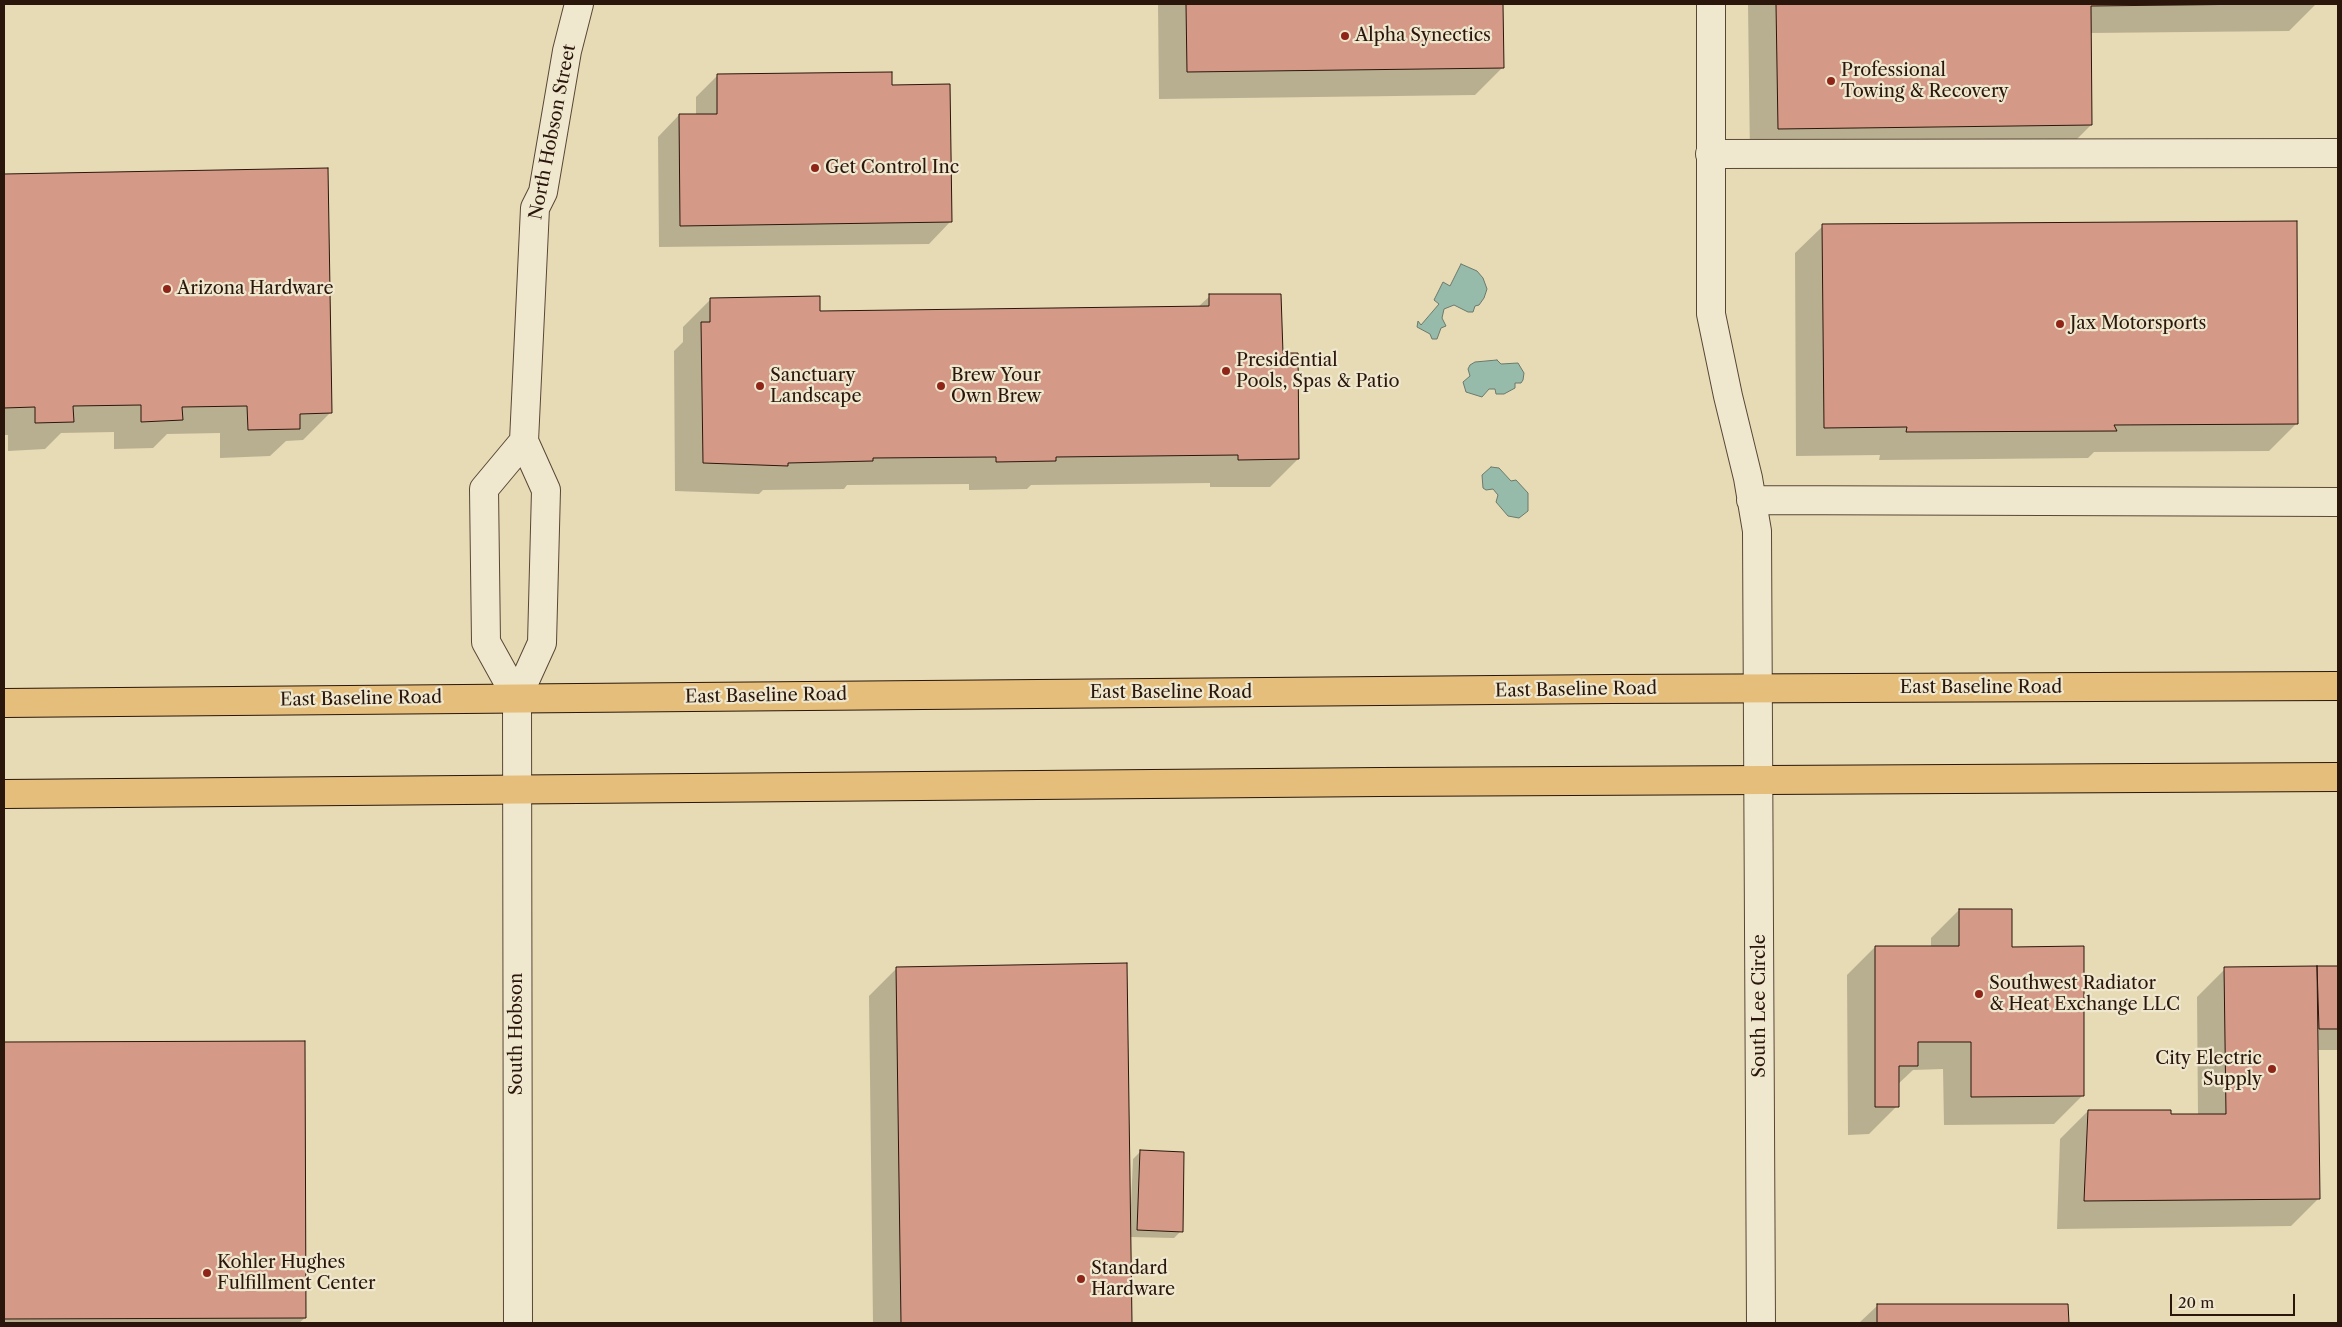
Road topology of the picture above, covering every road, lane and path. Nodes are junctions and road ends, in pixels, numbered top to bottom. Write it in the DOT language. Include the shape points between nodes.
graph roads {
  1 [pos="579,4"];
  2 [pos="1711,4"];
  3 [pos="2338,153"];
  4 [pos="1710,154"];
  5 [pos="524,440"];
  6 [pos="1752,500"];
  7 [pos="2338,502"];
  8 [pos="2338,686"];
  9 [pos="1759,689"];
  10 [pos="517,698"];
  11 [pos="4,703"];
  12 [pos="517,744"];
  13 [pos="2338,777"];
  14 [pos="1759,782"];
  15 [pos="517,789"];
  16 [pos="4,794"];
  17 [pos="518,1323"];
  18 [pos="1761,1323"];
  1 -- 5 [label="street, North Hobson Street" via="567,51 543,192 535,208"];
  2 -- 4 [label="street, South Lee Circle"];
  3 -- 4 [label="street"];
  4 -- 6 [label="street, South Lee Circle" via="1711,314"];
  5 -- 10 [label="street, North Hobson Street" via="546,490 542,643"];
  5 -- 10 [label="street, North Hobson Street" via="484,489 486,642"];
  6 -- 7 [label="street"];
  6 -- 9 [label="street, South Lee Circle" via="1757,531"];
  8 -- 9 [label="main road, East Baseline Road"];
  9 -- 10 [label="main road, East Baseline Road"];
  9 -- 14 [label="street, South Lee Circle"];
  10 -- 11 [label="main road, East Baseline Road"];
  10 -- 12 [label="street, North Hobson Street"];
  12 -- 15 [label="street, South Hobson"];
  13 -- 14 [label="main road"];
  14 -- 15 [label="main road"];
  14 -- 18 [label="street, South Lee Circle"];
  15 -- 16 [label="main road"];
  15 -- 17 [label="street, South Hobson"];
}
